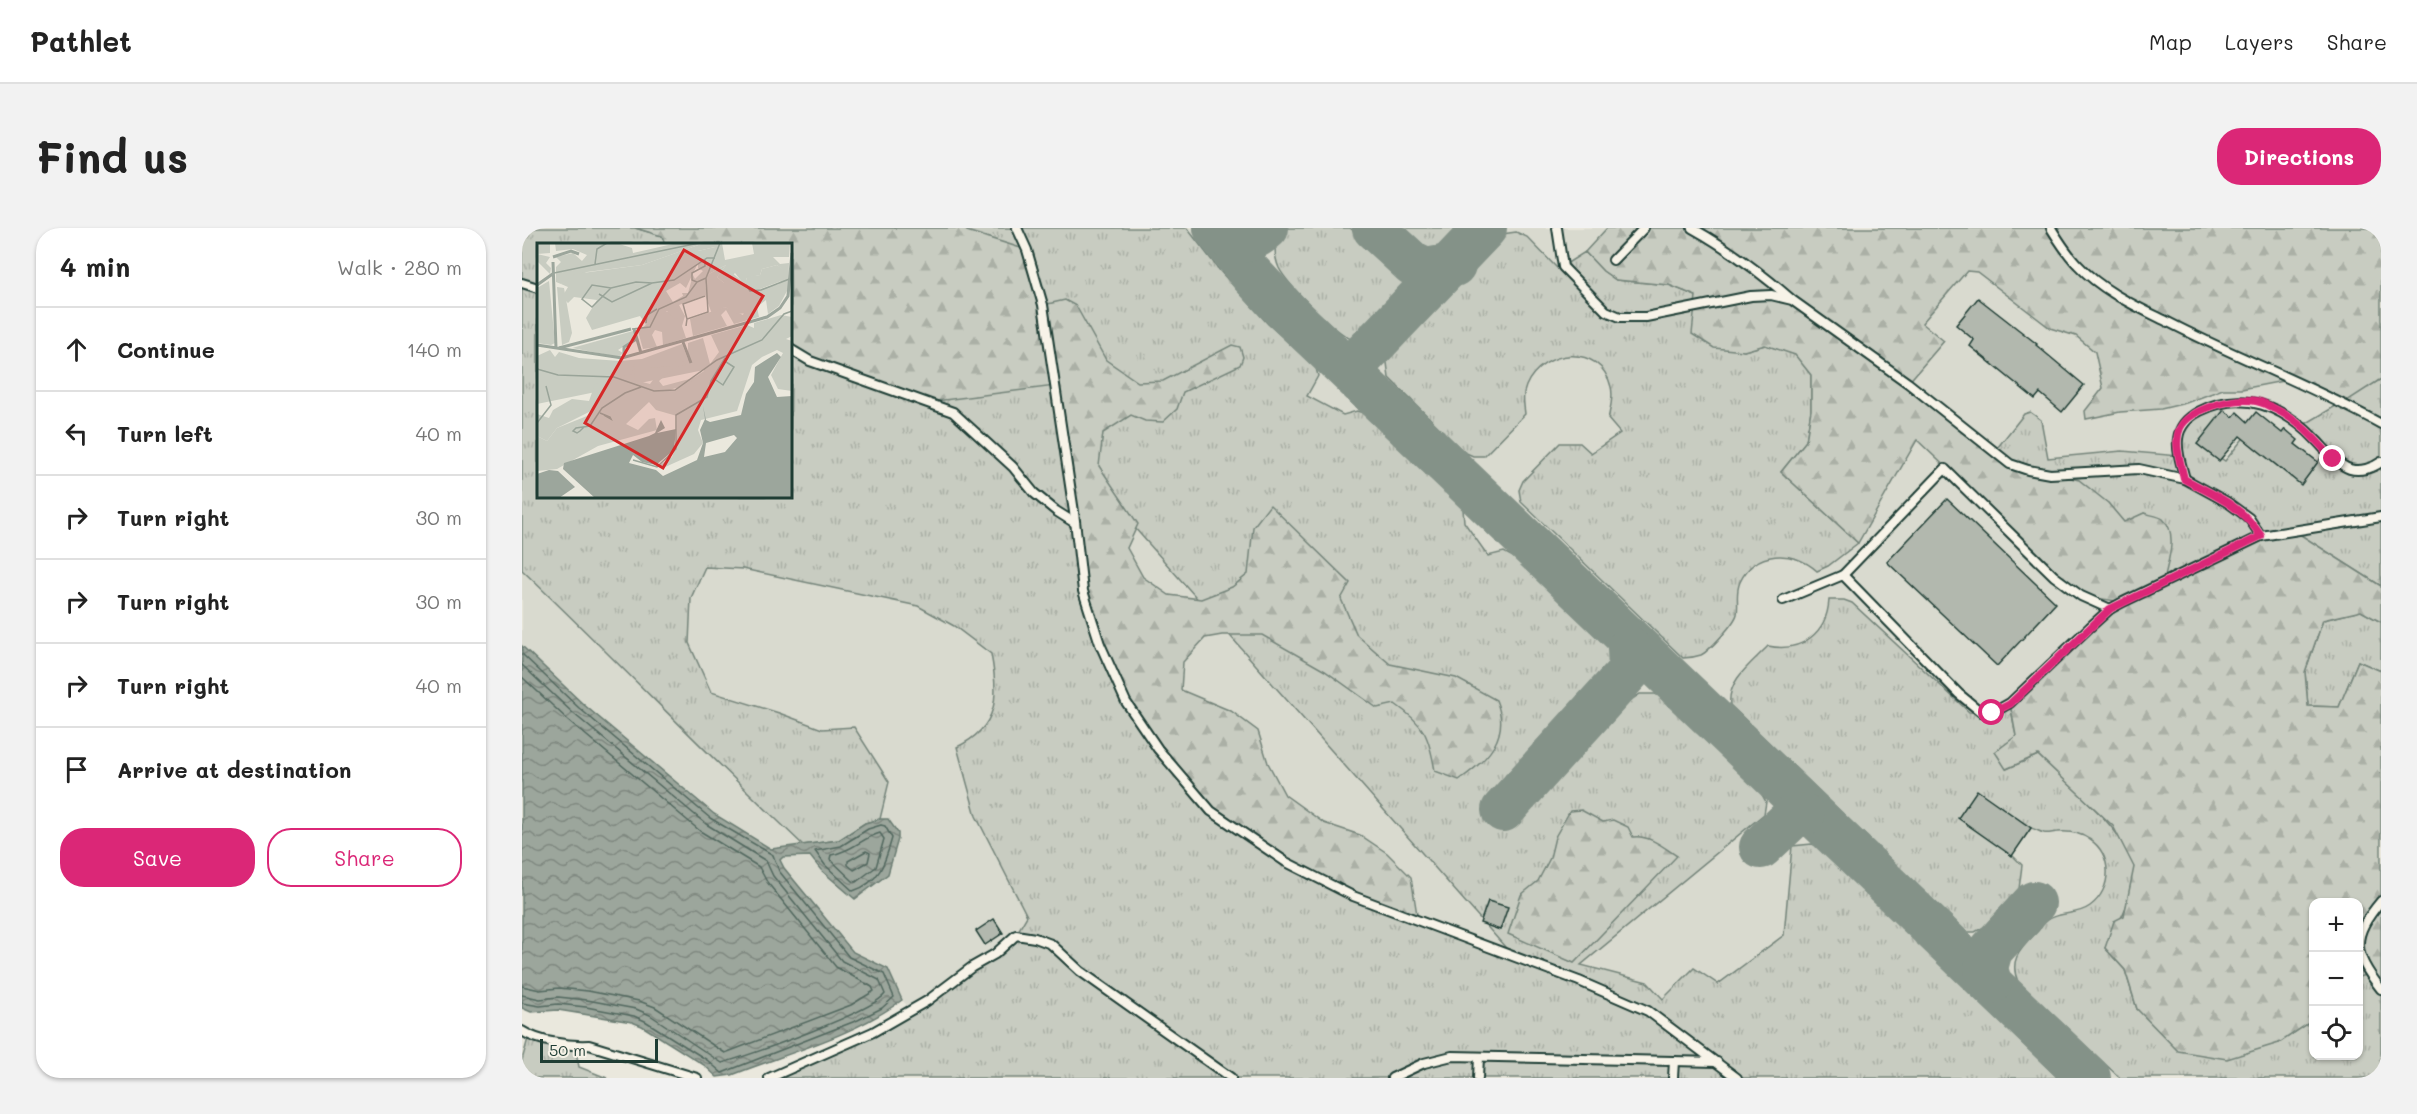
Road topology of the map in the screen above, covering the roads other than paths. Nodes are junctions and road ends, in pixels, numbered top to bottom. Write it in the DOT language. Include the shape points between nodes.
graph roads {
  1 [pos="1017,228"];
  2 [pos="1557,228"];
  3 [pos="1644,228"];
  4 [pos="1692,228"];
  5 [pos="2051,228"];
  6 [pos="1613,260"];
  7 [pos="522,283"];
  8 [pos="537,288"];
  9 [pos="1792,300"];
  10 [pos="792,350"];
  11 [pos="2381,424"];
  12 [pos="2381,462"];
  13 [pos="2184,479"];
  14 [pos="2381,517"];
  15 [pos="1075,522"];
  16 [pos="2261,536"];
  17 [pos="1843,575"];
  18 [pos="1783,600"];
  19 [pos="2110,609"];
  20 [pos="2381,901"];
  21 [pos="2381,989"];
  22 [pos="522,1031"];
  23 [pos="1479,1057"];
  24 [pos="1674,1061"];
  25 [pos="1718,1062"];
  26 [pos="697,1078"];
  27 [pos="769,1078"];
  28 [pos="1231,1078"];
  29 [pos="1392,1078"];
  30 [pos="1478,1078"];
  31 [pos="1673,1078"];
  32 [pos="1737,1078"];
  1 -- 15 [label="lane" via="1043,305"];
  2 -- 9 [label="lane" via="1563,267 1606,311 1620,317 1646,317 1751,296"];
  3 -- 6 [label="lane"];
  4 -- 9 [label="lane" via="1758,271"];
  5 -- 11 [label="lane" via="2078,265 2129,303"];
  7 -- 8 [label="lane"];
  9 -- 13 [label="lane" via="1908,383 2010,464 2050,474 2139,469"];
  10 -- 15 [label="lane" via="810,361 953,412 1013,467 1034,493"];
  12 -- 13 [label="lane" via="2351,469 2333,459 2296,421 2256,401 2237,400 2191,416 2180,427"];
  13 -- 16 [label="lane" via="2249,518"];
  14 -- 16 [label="lane"];
  15 -- 25 [label="lane" via="1083,591 1100,644 1126,702 1158,749 1211,811 1286,862 1353,896 1648,1011"];
  16 -- 19 [label="lane"];
  17 -- 18 [label="lane"];
  17 -- 19 [label="lane" via="1981,712 1992,713 2010,704"];
  17 -- 19 [label="lane" via="1945,469 2054,576 2081,596"];
  20 -- 21 [label="lane" via="2364,922 2359,938 2360,955"];
  22 -- 26 [label="lane" via="575,1046 589,1045"];
  23 -- 24 [label="lane"];
  23 -- 29 [label="lane" via="1452,1056 1424,1063"];
  23 -- 30 [label="lane"];
  24 -- 25 [label="lane"];
  24 -- 31 [label="lane"];
  25 -- 32 [label="lane"];
  27 -- 28 [label="lane" via="873,1032 927,1001 1016,935 1051,944 1080,972"];
}
